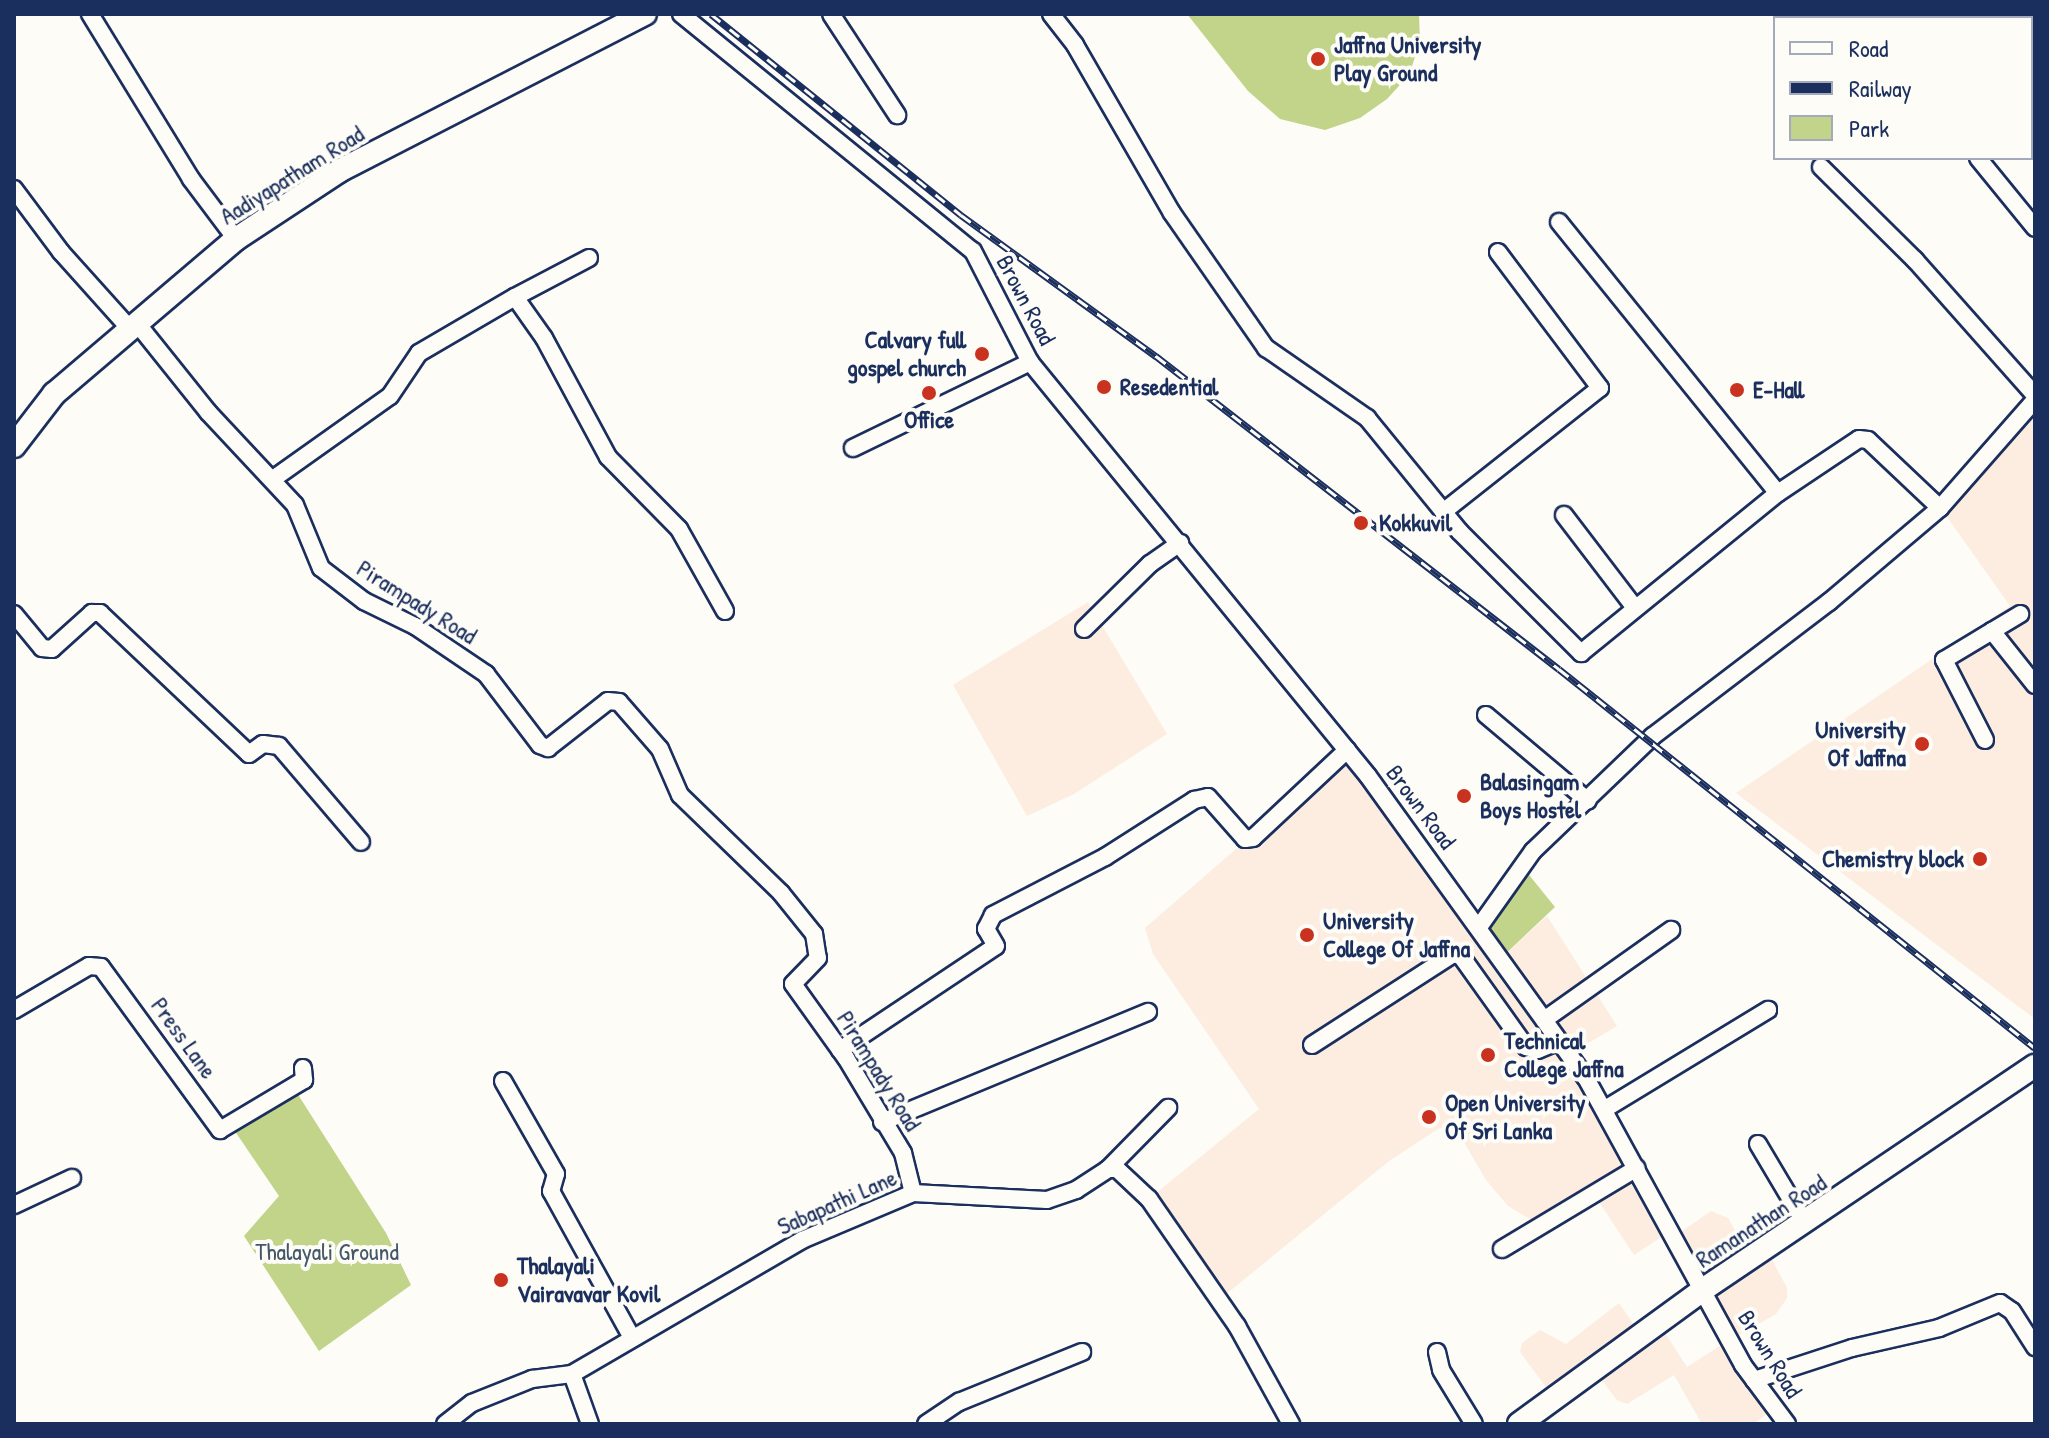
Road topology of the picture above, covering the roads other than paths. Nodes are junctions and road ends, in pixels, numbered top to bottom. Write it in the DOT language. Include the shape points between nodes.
graph roads {
  1 [pos="90,14"];
  2 [pos="645,14"];
  3 [pos="681,14"];
  4 [pos="831,14"];
  5 [pos="1051,14"];
  6 [pos="897,115"];
  7 [pos="1980,160"];
  8 [pos="1821,167"];
  9 [pos="14,189"];
  10 [pos="1559,222"];
  11 [pos="2035,228"];
  12 [pos="236,239"];
  13 [pos="1498,252"];
  14 [pos="589,258"];
  15 [pos="515,297"];
  16 [pos="133,325"];
  17 [pos="1030,362"];
  18 [pos="2035,398"];
  19 [pos="14,446"];
  20 [pos="853,448"];
  21 [pos="273,479"];
  22 [pos="1778,493"];
  23 [pos="1940,508"];
  24 [pos="1443,512"];
  25 [pos="1564,515"];
  26 [pos="1180,543"];
  27 [pos="1635,608"];
  28 [pos="725,611"];
  29 [pos="14,614"];
  30 [pos="2020,614"];
  31 [pos="1084,629"];
  32 [pos="1992,631"];
  33 [pos="2035,685"];
  34 [pos="1486,715"];
  35 [pos="1985,740"];
  36 [pos="1347,750"];
  37 [pos="1588,801"];
  38 [pos="361,842"];
  39 [pos="1479,927"];
  40 [pos="1671,930"];
  41 [pos="14,1010"];
  42 [pos="1768,1010"];
  43 [pos="1148,1012"];
  44 [pos="1544,1020"];
  45 [pos="1559,1041"];
  46 [pos="1312,1045"];
  47 [pos="840,1050"];
  48 [pos="303,1068"];
  49 [pos="2034,1068"];
  50 [pos="503,1081"];
  51 [pos="1168,1108"];
  52 [pos="1605,1109"];
  53 [pos="882,1122"];
  54 [pos="1758,1144"];
  55 [pos="1637,1168"];
  56 [pos="1108,1169"];
  57 [pos="72,1178"];
  58 [pos="913,1193"];
  59 [pos="14,1205"];
  60 [pos="1805,1223"];
  61 [pos="1502,1249"];
  62 [pos="1704,1289"];
  63 [pos="632,1338"];
  64 [pos="2035,1347"];
  65 [pos="1082,1352"];
  66 [pos="1437,1352"];
  67 [pos="572,1374"];
  68 [pos="1754,1380"];
  69 [pos="445,1424"];
  70 [pos="590,1424"];
  71 [pos="926,1424"];
  72 [pos="1291,1424"];
  73 [pos="1474,1424"];
  74 [pos="1519,1424"];
  75 [pos="1787,1424"];
  1 -- 12 [label="street" via="140,88 191,179"];
  2 -- 12 [label="street, Aadiyapatham Road" via="339,171"];
  3 -- 17 [label="street, Brown Road" via="973,251"];
  4 -- 6 [label="street"];
  5 -- 24 [label="street" via="1075,45 1172,213 1266,348 1367,418"];
  7 -- 11 [label="street"];
  8 -- 18 [label="street" via="1915,260"];
  9 -- 16 [label="street, Pirampady Road" via="61,252"];
  10 -- 22 [label="street"];
  12 -- 16 [label="street, Aadiyapatham Road"];
  13 -- 24 [label="street" via="1600,388"];
  14 -- 15 [label="street"];
  15 -- 21 [label="street" via="419,353 390,396"];
  15 -- 28 [label="street" via="544,338 608,457 679,529"];
  16 -- 19 [label="street, Aadiyapatham Road" via="54,394"];
  16 -- 21 [label="street, Pirampady Road"];
  17 -- 20 [label="street"];
  17 -- 26 [label="street, Brown Road"];
  18 -- 23 [label="street"];
  21 -- 47 [label="street, Pirampady Road" via="295,505 321,568 364,601 415,626 486,674 540,745 548,748 608,701 619,702 660,749 680,795 781,893 814,934 818,958 793,984"];
  22 -- 23 [label="street" via="1859,439 1868,440"];
  22 -- 27 [label="street"];
  23 -- 37 [label="street" via="1829,602 1653,736"];
  24 -- 27 [label="street" via="1581,653"];
  25 -- 27 [label="street"];
  26 -- 31 [label="street" via="1150,564"];
  26 -- 36 [label="street, Brown Road"];
  29 -- 38 [label="street" via="42,648 52,649 92,613 100,613 249,754 263,744 279,746"];
  30 -- 32 [label="street"];
  32 -- 33 [label="street"];
  32 -- 35 [label="street" via="1942,665"];
  34 -- 37 [label="street"];
  36 -- 39 [label="street, Brown Road"];
  36 -- 47 [label="street" via="1253,838 1245,839 1208,797 1194,800 1105,857 993,915 986,929 996,946"];
  37 -- 39 [label="street" via="1511,875"];
  39 -- 44 [label="street, Brown Road"];
  40 -- 44 [label="street"];
  41 -- 48 [label="street, Press Lane" via="89,966 101,967 220,1130 304,1080"];
  42 -- 52 [label="street"];
  43 -- 53 [label="street"];
  44 -- 45 [label="street, Brown Road"];
  45 -- 46 [label="street" via="1538,1050 1526,1047 1461,956 1453,954"];
  45 -- 52 [label="street, Brown Road"];
  47 -- 53 [label="street, Pirampady Road"];
  49 -- 60 [label="street, Ramanathan Road"];
  50 -- 63 [label="street" via="556,1174 551,1191"];
  51 -- 56 [label="street, Sabapathi Lane"];
  52 -- 55 [label="street, Brown Road"];
  53 -- 58 [label="street, Pirampady Road" via="903,1153"];
  54 -- 60 [label="street"];
  55 -- 61 [label="street"];
  55 -- 62 [label="street, Brown Road"];
  56 -- 58 [label="street, Sabapathi Lane" via="1068,1194 1047,1200"];
  56 -- 72 [label="street" via="1117,1169 1149,1199 1237,1326"];
  57 -- 59 [label="street"];
  58 -- 63 [label="street, Sabapathi Lane" via="802,1240"];
  60 -- 62 [label="street, Ramanathan Road"];
  62 -- 68 [label="street, Brown Road"];
  62 -- 74 [label="street, Ramanathan Road"];
  63 -- 67 [label="street, Sabapathi Lane"];
  64 -- 68 [label="street" via="2012,1311 2000,1303 1939,1328 1852,1348"];
  65 -- 71 [label="street" via="959,1402"];
  66 -- 73 [label="street" via="1441,1370"];
  67 -- 69 [label="street, Sabapathi Lane" via="532,1379 472,1403"];
  67 -- 70 [label="street"];
  68 -- 75 [label="street, Brown Road"];
}
